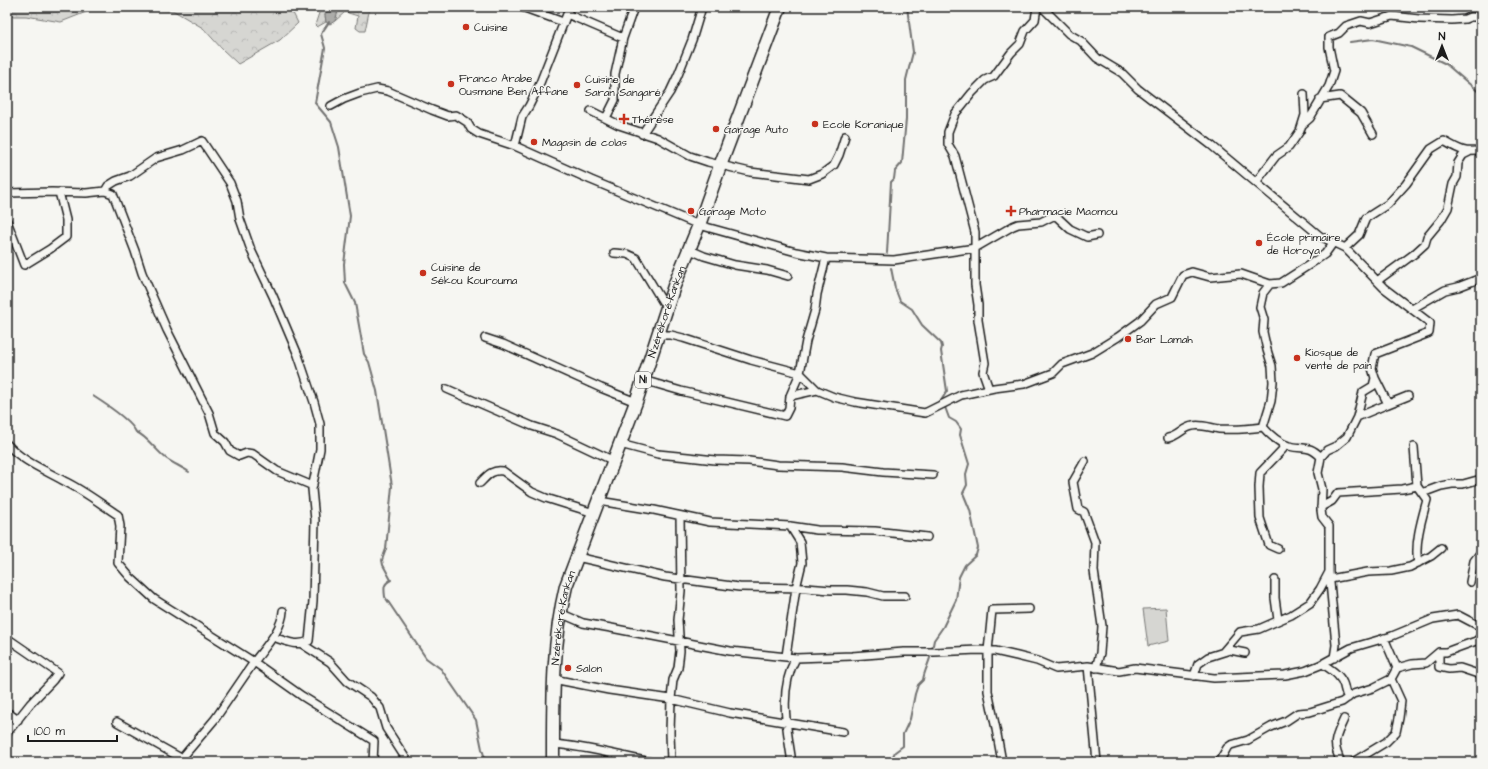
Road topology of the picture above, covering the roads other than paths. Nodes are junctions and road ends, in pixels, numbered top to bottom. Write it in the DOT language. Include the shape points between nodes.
graph roads {
  1 [pos="522,7"];
  2 [pos="634,7"];
  3 [pos="702,7"];
  4 [pos="780,7"];
  5 [pos="1037,7"];
  6 [pos="1042,7"];
  7 [pos="568,10"];
  8 [pos="1481,17"];
  9 [pos="563,22"];
  10 [pos="623,38"];
  11 [pos="1304,94"];
  12 [pos="1320,99"];
  13 [pos="331,106"];
  14 [pos="591,111"];
  15 [pos="606,118"];
  16 [pos="1302,125"];
  17 [pos="642,134"];
  18 [pos="1373,134"];
  19 [pos="845,136"];
  20 [pos="515,146"];
  21 [pos="1481,150"];
  22 [pos="1468,152"];
  23 [pos="720,166"];
  24 [pos="1256,182"];
  25 [pos="59,192"];
  26 [pos="106,192"];
  27 [pos="7,193"];
  28 [pos="7,221"];
  29 [pos="699,225"];
  30 [pos="1097,235"];
  31 [pos="1333,243"];
  32 [pos="975,248"];
  33 [pos="1345,248"];
  34 [pos="688,249"];
  35 [pos="614,253"];
  36 [pos="826,258"];
  37 [pos="788,276"];
  38 [pos="1476,280"];
  39 [pos="1377,281"];
  40 [pos="1270,284"];
  41 [pos="667,309"];
  42 [pos="1412,309"];
  43 [pos="658,335"];
  44 [pos="485,338"];
  45 [pos="800,373"];
  46 [pos="1375,378"];
  47 [pos="643,380"];
  48 [pos="447,389"];
  49 [pos="989,389"];
  50 [pos="817,390"];
  51 [pos="790,396"];
  52 [pos="1408,396"];
  53 [pos="636,402"];
  54 [pos="1388,404"];
  55 [pos="1357,417"];
  56 [pos="1263,427"];
  57 [pos="1168,438"];
  58 [pos="1282,443"];
  59 [pos="7,444"];
  60 [pos="620,444"];
  61 [pos="1414,447"];
  62 [pos="1321,457"];
  63 [pos="614,461"];
  64 [pos="1085,461"];
  65 [pos="933,475"];
  66 [pos="1481,479"];
  67 [pos="480,483"];
  68 [pos="313,486"];
  69 [pos="1417,486"];
  70 [pos="1422,493"];
  71 [pos="599,501"];
  72 [pos="1321,506"];
  73 [pos="594,513"];
  74 [pos="680,516"];
  75 [pos="790,526"];
  76 [pos="927,537"];
  77 [pos="1442,548"];
  78 [pos="1278,549"];
  79 [pos="1481,552"];
  80 [pos="578,557"];
  81 [pos="1418,564"];
  82 [pos="1330,575"];
  83 [pos="681,579"];
  84 [pos="1275,580"];
  85 [pos="1470,582"];
  86 [pos="796,588"];
  87 [pos="905,596"];
  88 [pos="1029,609"];
  89 [pos="283,611"];
  90 [pos="560,613"];
  91 [pos="1278,620"];
  92 [pos="1481,627"];
  93 [pos="273,637"];
  94 [pos="1481,637"];
  95 [pos="7,638"];
  96 [pos="1384,638"];
  97 [pos="680,641"];
  98 [pos="302,644"];
  99 [pos="988,651"];
  100 [pos="1222,652"];
  101 [pos="1439,652"];
  102 [pos="1245,653"];
  103 [pos="786,656"];
  104 [pos="796,658"];
  105 [pos="1334,658"];
  106 [pos="254,662"];
  107 [pos="1322,664"];
  108 [pos="1088,666"];
  109 [pos="1096,668"];
  110 [pos="1397,668"];
  111 [pos="1481,675"];
  112 [pos="1194,676"];
  113 [pos="554,679"];
  114 [pos="1391,679"];
  115 [pos="1348,698"];
  116 [pos="671,699"];
  117 [pos="7,712"];
  118 [pos="1344,719"];
  119 [pos="18,720"];
  120 [pos="117,722"];
  121 [pos="786,723"];
  122 [pos="843,732"];
  123 [pos="7,733"];
  124 [pos="553,744"];
  125 [pos="1481,759"];
  126 [pos="183,761"];
  127 [pos="373,762"];
  128 [pos="408,762"];
  129 [pos="553,762"];
  130 [pos="651,762"];
  131 [pos="672,762"];
  132 [pos="791,762"];
  133 [pos="1002,762"];
  134 [pos="1097,762"];
  135 [pos="1219,762"];
  136 [pos="1341,762"];
  137 [pos="1353,762"];
  138 [pos="1478,762"];
  1 -- 9 [label="street"];
  2 -- 10 [label="street"];
  3 -- 17 [label="street" via="676,81"];
  4 -- 23 [label="highway, N'zérékoré-Kankan / N1"];
  5 -- 32 [label="street" via="1035,20 1025,31 1020,44 994,76 985,80 972,93 955,114 948,132 948,144 955,156 972,218"];
  6 -- 24 [label="street" via="1097,58 1122,73 1138,89"];
  7 -- 9 [label="street"];
  7 -- 10 [label="street"];
  8 -- 12 [label="street" via="1452,20 1392,16 1346,26 1329,37 1334,71 1329,86"];
  9 -- 20 [label="street" via="538,88 522,118"];
  10 -- 15 [label="street" via="615,74 615,100"];
  11 -- 16 [label="street" via="1305,114"];
  12 -- 16 [label="street" via="1310,118"];
  12 -- 18 [label="street" via="1340,96 1361,113"];
  13 -- 20 [label="street" via="360,93 377,89 388,91 448,116 456,115 479,134"];
  14 -- 15 [label="street"];
  15 -- 17 [label="street"];
  16 -- 24 [label="street" via="1289,147 1276,156"];
  17 -- 23 [label="street" via="658,138 690,156"];
  19 -- 23 [label="street" via="834,165 809,180"];
  20 -- 29 [label="street"];
  21 -- 22 [label="street"];
  22 -- 33 [label="street" via="1444,141 1431,149 1406,184 1388,204 1366,218 1359,235"];
  22 -- 39 [label="street" via="1458,163 1458,177 1453,184 1448,208 1427,237 1425,244"];
  23 -- 29 [label="highway, N'zérékoré-Kankan / N1"];
  24 -- 31 [label="street" via="1320,236"];
  25 -- 26 [label="street"];
  25 -- 27 [label="street"];
  25 -- 28 [label="street" via="66,220 66,237 24,265"];
  26 -- 68 [label="street" via="113,194 136,250 142,273 167,330 209,413 215,433 230,451 238,456 253,454 276,471"];
  26 -- 68 [label="street" via="108,186 116,180 130,176 156,158 202,141 230,183 251,250 298,355 314,402 320,424 320,449"];
  29 -- 34 [label="highway, N'zérékoré-Kankan / N1"];
  29 -- 36 [label="street"];
  30 -- 32 [label="street" via="1087,237 1070,229 1055,215 1041,222 1013,226"];
  31 -- 33 [label="street"];
  31 -- 40 [label="street" via="1325,254 1309,265 1281,283"];
  32 -- 36 [label="street" via="894,260"];
  32 -- 49 [label="street" via="978,320 985,363 983,372"];
  33 -- 39 [label="street"];
  34 -- 37 [label="street" via="735,265"];
  34 -- 41 [label="highway, N'zérékoré-Kankan / N1"];
  35 -- 41 [label="street" via="636,258"];
  36 -- 45 [label="street"];
  38 -- 42 [label="street" via="1445,290"];
  39 -- 42 [label="street"];
  40 -- 49 [label="street" via="1241,274 1210,277 1192,272 1183,275 1172,297 1156,304 1140,321 1092,353 1062,364 1053,373 1024,384"];
  40 -- 56 [label="street" via="1263,293 1260,307 1273,382 1271,401"];
  41 -- 43 [label="highway, N'zérékoré-Kankan / N1"];
  42 -- 46 [label="street" via="1430,323 1429,333 1375,354 1372,368"];
  43 -- 45 [label="street" via="683,338"];
  43 -- 47 [label="highway, N'zérékoré-Kankan / N1"];
  44 -- 53 [label="street"];
  45 -- 50 [label="street"];
  45 -- 51 [label="street"];
  46 -- 54 [label="street"];
  46 -- 55 [label="street" via="1373,386 1363,392"];
  47 -- 51 [label="street" via="785,416"];
  47 -- 53 [label="highway, N'zérékoré-Kankan / N1"];
  48 -- 63 [label="street" via="532,426 557,434"];
  49 -- 50 [label="street" via="961,395 925,413 855,402"];
  50 -- 51 [label="street"];
  52 -- 54 [label="street"];
  53 -- 60 [label="highway, N'zérékoré-Kankan / N1"];
  54 -- 55 [label="street"];
  55 -- 62 [label="street" via="1347,436"];
  56 -- 57 [label="street" via="1224,429 1194,426 1175,437"];
  56 -- 58 [label="street"];
  58 -- 62 [label="street" via="1314,450"];
  58 -- 78 [label="street" via="1283,449 1260,473 1259,487 1260,518 1269,545"];
  59 -- 106 [label="street" via="23,459 67,482 118,515 118,563 130,577 154,599"];
  60 -- 63 [label="highway, N'zérékoré-Kankan / N1"];
  60 -- 65 [label="street" via="658,454 716,460"];
  61 -- 69 [label="street"];
  62 -- 72 [label="street" via="1318,473 1322,489"];
  63 -- 71 [label="highway, N'zérékoré-Kankan / N1"];
  64 -- 109 [label="street" via="1073,482 1078,509 1084,512 1095,542 1094,571 1102,626"];
  66 -- 70 [label="street" via="1441,486"];
  67 -- 73 [label="street" via="490,472 503,471 532,492"];
  68 -- 98 [label="street" via="313,601 309,641"];
  69 -- 70 [label="street"];
  69 -- 72 [label="street" via="1338,494 1332,501"];
  70 -- 81 [label="street" via="1427,500 1418,534"];
  71 -- 73 [label="highway, N'zérékoré-Kankan / N1"];
  71 -- 74 [label="street"];
  72 -- 82 [label="street" via="1322,517 1329,526"];
  73 -- 80 [label="highway, N'zérékoré-Kankan / N1"];
  74 -- 75 [label="street" via="710,522"];
  74 -- 83 [label="street"];
  75 -- 76 [label="street"];
  75 -- 86 [label="street" via="800,542 802,563"];
  77 -- 81 [label="street"];
  79 -- 85 [label="street" via="1474,561"];
  80 -- 83 [label="street"];
  80 -- 90 [label="highway, N'zérékoré-Kankan / N1" via="566,586"];
  81 -- 82 [label="street" via="1391,571"];
  82 -- 91 [label="street" via="1310,603"];
  82 -- 105 [label="street" via="1336,645"];
  83 -- 86 [label="street" via="739,587"];
  83 -- 97 [label="street" via="678,620"];
  84 -- 91 [label="street"];
  86 -- 87 [label="street"];
  86 -- 103 [label="street"];
  88 -- 99 [label="street" via="992,610"];
  89 -- 93 [label="street"];
  90 -- 97 [label="street" via="583,622"];
  90 -- 113 [label="highway, N'zérékoré-Kankan / N1"];
  91 -- 100 [label="street" via="1259,629 1240,632"];
  92 -- 96 [label="street" via="1458,615 1433,619"];
  93 -- 98 [label="street"];
  93 -- 106 [label="street"];
  94 -- 101 [label="street" via="1446,652"];
  95 -- 119 [label="street" via="58,673"];
  96 -- 105 [label="street" via="1351,648"];
  96 -- 110 [label="street"];
  97 -- 103 [label="street"];
  97 -- 116 [label="street" via="678,668 673,680"];
  98 -- 128 [label="street" via="330,662 347,681 371,697 380,708 386,728"];
  99 -- 104 [label="street" via="904,652"];
  99 -- 108 [label="street" via="1037,661 1056,669"];
  99 -- 133 [label="street" via="988,691"];
  100 -- 102 [label="street" via="1230,650"];
  100 -- 112 [label="street" via="1208,656 1198,664"];
  101 -- 110 [label="street" via="1426,663"];
  101 -- 111 [label="street" via="1439,668 1460,668"];
  103 -- 104 [label="street"];
  104 -- 121 [label="street" via="788,676"];
  105 -- 107 [label="street"];
  106 -- 126 [label="street"];
  106 -- 127 [label="street" via="302,696 374,741"];
  107 -- 112 [label="street" via="1285,675 1214,678"];
  107 -- 115 [label="street" via="1335,671 1342,680"];
  108 -- 109 [label="street"];
  108 -- 134 [label="street"];
  109 -- 112 [label="street" via="1135,668"];
  110 -- 114 [label="street"];
  113 -- 116 [label="street"];
  113 -- 124 [label="highway, N'zérékoré-Kankan / N1"];
  114 -- 115 [label="street"];
  114 -- 137 [label="street" via="1401,702 1396,732 1386,742"];
  115 -- 135 [label="street" via="1310,712 1298,713 1248,740 1231,745"];
  116 -- 121 [label="street"];
  116 -- 131 [label="street"];
  117 -- 119 [label="street"];
  118 -- 136 [label="street" via="1335,738"];
  119 -- 123 [label="street"];
  120 -- 126 [label="street"];
  121 -- 122 [label="street"];
  121 -- 132 [label="street"];
  124 -- 129 [label="highway, N'zérékoré-Kankan / N1"];
  124 -- 130 [label="street" via="574,745"];
  125 -- 138 [label="street"];
}
